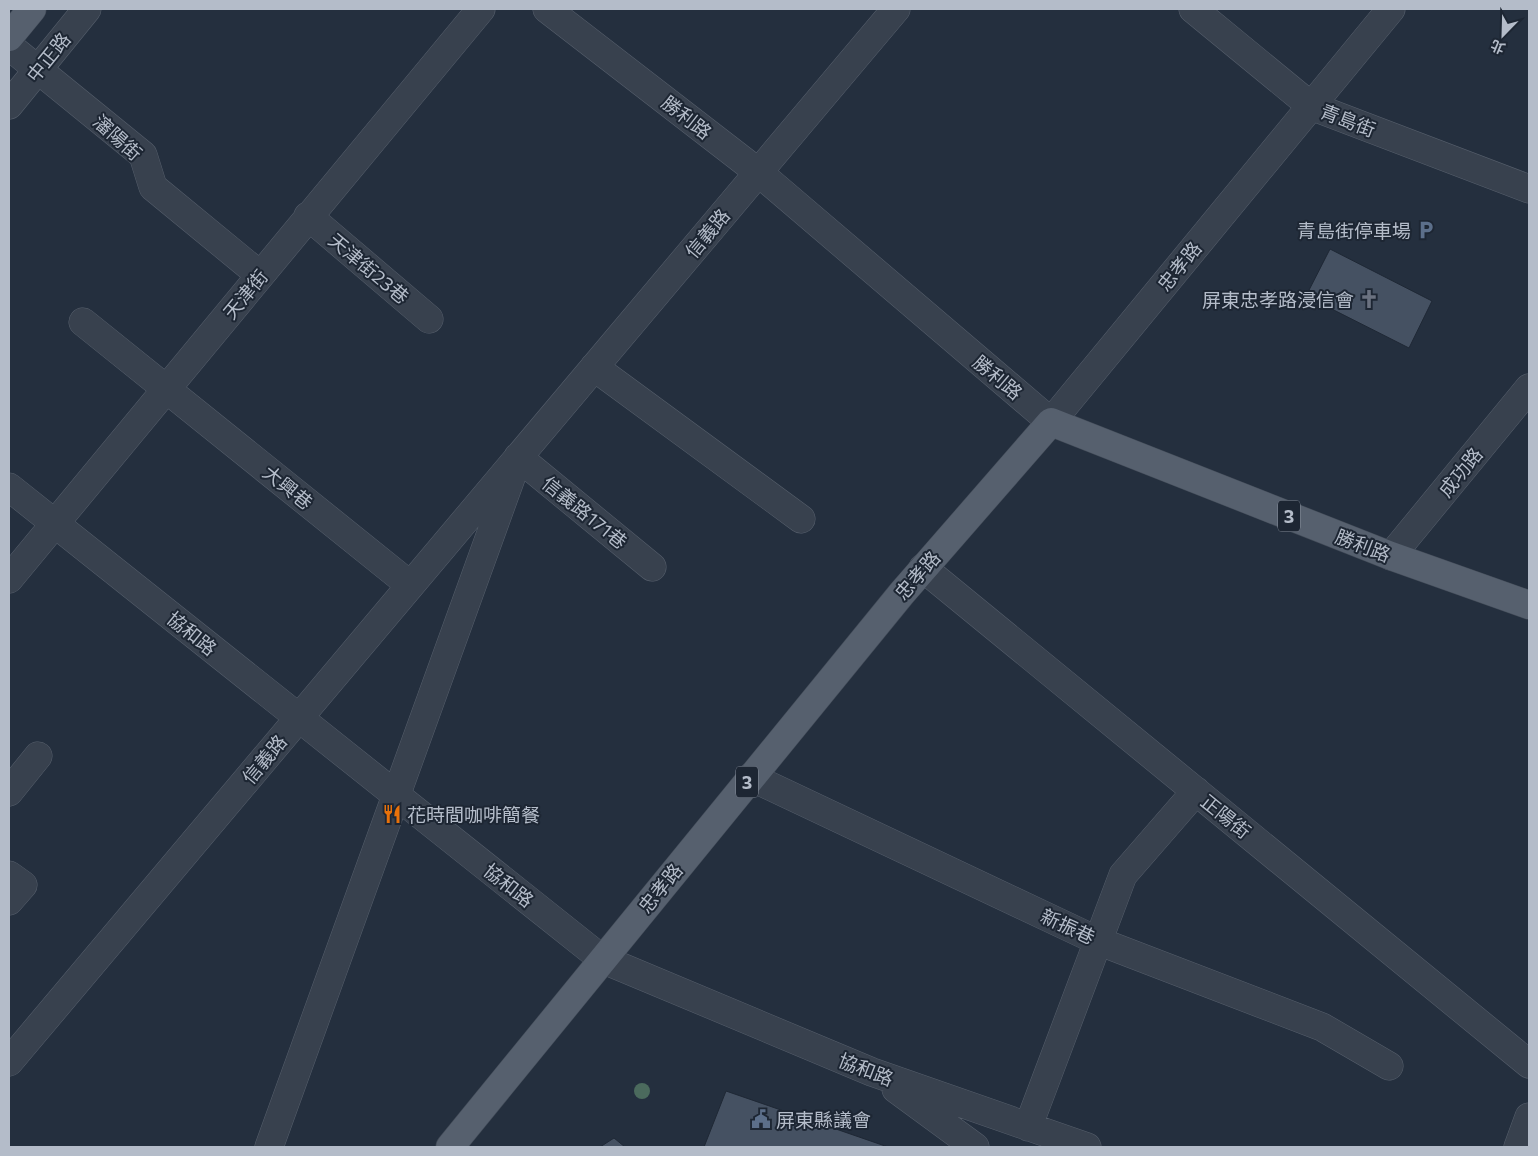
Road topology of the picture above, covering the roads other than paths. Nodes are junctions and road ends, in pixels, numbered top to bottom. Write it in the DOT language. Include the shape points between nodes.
graph roads {
  1 [pos="32,9"];
  2 [pos="87,9"];
  3 [pos="481,9"];
  4 [pos="547,9"];
  5 [pos="896,9"];
  6 [pos="1192,9"];
  7 [pos="1391,9"];
  8 [pos="9,37"];
  9 [pos="9,46"];
  10 [pos="37,70"];
  11 [pos="9,105"];
  12 [pos="1311,106"];
  13 [pos="758,172"];
  14 [pos="1529,189"];
  15 [pos="308,216"];
  16 [pos="260,275"];
  17 [pos="429,319"];
  18 [pos="83,322"];
  19 [pos="594,367"];
  20 [pos="1529,388"];
  21 [pos="166,389"];
  22 [pos="1051,422"];
  23 [pos="518,457"];
  24 [pos="9,487"];
  25 [pos="801,519"];
  26 [pos="54,523"];
  27 [pos="1391,556"];
  28 [pos="652,567"];
  29 [pos="923,568"];
  30 [pos="9,579"];
  31 [pos="410,585"];
  32 [pos="1529,604"];
  33 [pos="298,718"];
  34 [pos="38,756"];
  35 [pos="751,777"];
  36 [pos="1196,791"];
  37 [pos="9,792"];
  38 [pos="395,795"];
  39 [pos="1098,941"];
  40 [pos="602,959"];
  41 [pos="9,1062"];
  42 [pos="1529,1064"];
  43 [pos="1389,1066"];
  44 [pos="872,1072"];
  45 [pos="1529,1117"];
  46 [pos="1028,1127"];
  47 [pos="269,1147"];
  48 [pos="450,1147"];
  49 [pos="975,1147"];
  50 [pos="1087,1147"];
  51 [pos="1518,1147"];
  1 -- 8 [label="main road"];
  2 -- 10 [label="street, 中正路"];
  3 -- 15 [label="street, 天津街"];
  4 -- 13 [label="street, 勝利路"];
  5 -- 13 [label="street, 信義路"];
  6 -- 12 [label="street, 青島街"];
  7 -- 12 [label="street, 忠孝路"];
  9 -- 10 [label="street, 瀋陽街"];
  10 -- 11 [label="street, 中正路"];
  10 -- 16 [label="street, 瀋陽街" via="144,156 154,187"];
  12 -- 14 [label="street, 青島街"];
  12 -- 22 [label="street, 忠孝路"];
  13 -- 19 [label="street, 信義路"];
  13 -- 22 [label="street, 勝利路"];
  15 -- 16 [label="street, 天津街"];
  15 -- 17 [label="street, 天津街23巷"];
  16 -- 21 [label="street, 天津街"];
  18 -- 21 [label="street, 大興巷"];
  19 -- 23 [label="street, 信義路"];
  19 -- 25 [label="street"];
  20 -- 27 [label="street, 成功路"];
  21 -- 26 [label="street, 天津街"];
  21 -- 31 [label="street, 大興巷"];
  22 -- 27 [label="main road, 勝利路 / 3"];
  22 -- 29 [label="main road, 忠孝路 / 3"];
  23 -- 28 [label="street, 信義路171巷"];
  23 -- 31 [label="street, 信義路"];
  23 -- 38 [label="street, 信義路"];
  24 -- 26 [label="street, 協和路"];
  26 -- 30 [label="street, 天津街"];
  26 -- 33 [label="street, 協和路"];
  27 -- 32 [label="main road, 勝利路 / 3"];
  29 -- 35 [label="main road, 忠孝路 / 3"];
  29 -- 36 [label="street, 正陽街"];
  31 -- 33 [label="street, 信義路"];
  33 -- 38 [label="street, 協和路"];
  33 -- 41 [label="street, 信義路"];
  34 -- 37 [label="street"];
  35 -- 39 [label="street, 新振巷"];
  35 -- 40 [label="main road, 忠孝路 / 3"];
  36 -- 39 [label="street" via="1123,876"];
  36 -- 42 [label="street, 正陽街"];
  38 -- 40 [label="street, 協和路"];
  38 -- 47 [label="street, 信義路"];
  39 -- 43 [label="street, 新振巷" via="1322,1027"];
  39 -- 46 [label="street"];
  40 -- 44 [label="street, 協和路"];
  40 -- 48 [label="main road, 忠孝路 / 3"];
  44 -- 46 [label="street, 協和路"];
  44 -- 49 [label="street"];
  45 -- 51 [label="street"];
  46 -- 50 [label="street, 協和路"];
}
